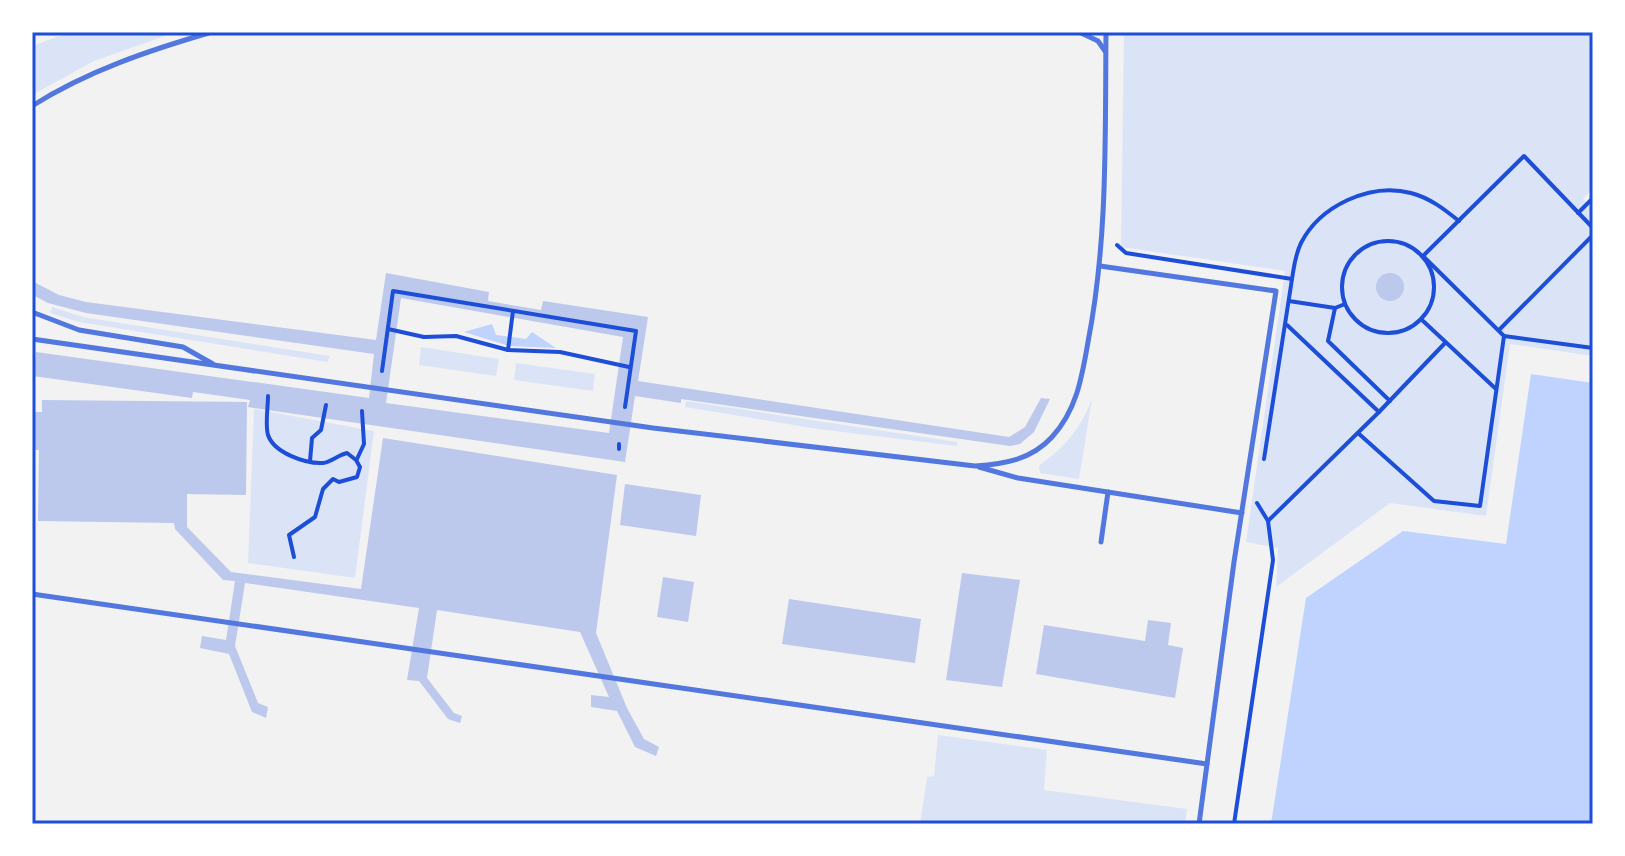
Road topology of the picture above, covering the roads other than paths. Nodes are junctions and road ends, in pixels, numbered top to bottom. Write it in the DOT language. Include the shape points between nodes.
graph roads {
  1 [pos="212,32"];
  2 [pos="1079,32"];
  3 [pos="1106,32"];
  4 [pos="1106,56"];
  5 [pos="32,106"];
  6 [pos="1100,266"];
  7 [pos="32,312"];
  8 [pos="32,339"];
  9 [pos="217,366"];
  10 [pos="975,466"];
  11 [pos="1108,492"];
  12 [pos="1242,513"];
  13 [pos="1101,542"];
  14 [pos="32,594"];
  15 [pos="1207,764"];
  16 [pos="1199,824"];
  1 -- 5 [label="lane" via="73,82"];
  2 -- 4 [label="lane" via="1098,41"];
  3 -- 4 [label="lane"];
  4 -- 6 [label="lane"];
  6 -- 10 [label="lane" via="1081,381 1063,423 1020,459"];
  6 -- 12 [label="lane" via="1276,291"];
  7 -- 9 [label="lane" via="79,330 183,347"];
  8 -- 9 [label="lane"];
  9 -- 10 [label="lane" via="653,428"];
  10 -- 11 [label="lane"];
  11 -- 12 [label="lane"];
  11 -- 13 [label="lane"];
  12 -- 15 [label="lane"];
  14 -- 15 [label="lane"];
  15 -- 16 [label="lane"];
}
